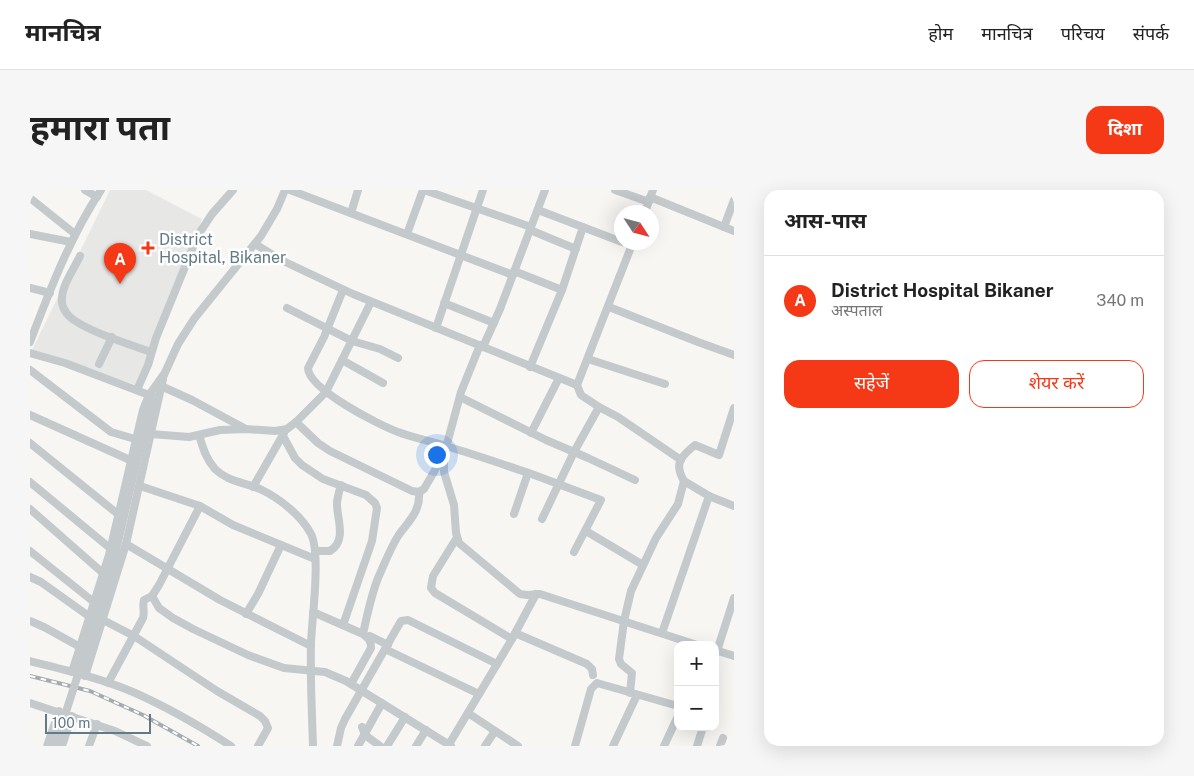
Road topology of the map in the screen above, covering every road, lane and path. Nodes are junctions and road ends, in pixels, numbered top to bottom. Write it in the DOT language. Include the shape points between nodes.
graph roads {
  1 [pos="85,190"];
  2 [pos="233,190"];
  3 [pos="286,190"];
  4 [pos="290,190"];
  5 [pos="358,190"];
  6 [pos="423,190"];
  7 [pos="483,190"];
  8 [pos="545,190"];
  9 [pos="615,190"];
  10 [pos="99,194"];
  11 [pos="651,196"];
  12 [pos="30,198"];
  13 [pos="734,200"];
  14 [pos="476,208"];
  15 [pos="538,210"];
  16 [pos="350,213"];
  17 [pos="583,227"];
  18 [pos="724,227"];
  19 [pos="531,228"];
  20 [pos="734,231"];
  21 [pos="30,234"];
  22 [pos="75,234"];
  23 [pos="407,234"];
  24 [pos="614,239"];
  25 [pos="71,242"];
  26 [pos="255,244"];
  27 [pos="576,249"];
  28 [pos="631,250"];
  29 [pos="461,254"];
  30 [pos="80,256"];
  31 [pos="513,273"];
  32 [pos="30,288"];
  33 [pos="343,290"];
  34 [pos="562,290"];
  35 [pos="50,292"];
  36 [pos="371,302"];
  37 [pos="444,303"];
  38 [pos="609,307"];
  39 [pos="287,308"];
  40 [pos="30,316"];
  41 [pos="40,318"];
  42 [pos="494,322"];
  43 [pos="436,328"];
  44 [pos="327,330"];
  45 [pos="112,337"];
  46 [pos="352,341"];
  47 [pos="30,342"];
  48 [pos="481,346"];
  49 [pos="151,352"];
  50 [pos="30,353"];
  51 [pos="734,355"];
  52 [pos="398,358"];
  53 [pos="588,359"];
  54 [pos="342,360"];
  55 [pos="98,364"];
  56 [pos="530,366"];
  57 [pos="30,370"];
  58 [pos="164,374"];
  59 [pos="559,378"];
  60 [pos="383,383"];
  61 [pos="665,384"];
  62 [pos="576,385"];
  63 [pos="161,386"];
  64 [pos="137,390"];
  65 [pos="326,392"];
  66 [pos="149,395"];
  67 [pos="460,397"];
  68 [pos="599,407"];
  69 [pos="734,408"];
  70 [pos="30,415"];
  71 [pos="296,422"];
  72 [pos="245,429"];
  73 [pos="285,432"];
  74 [pos="531,433"];
  75 [pos="151,434"];
  76 [pos="199,435"];
  77 [pos="139,439"];
  78 [pos="30,443"];
  79 [pos="446,446"];
  80 [pos="574,452"];
  81 [pos="444,455"];
  82 [pos="130,460"];
  83 [pos="681,460"];
  84 [pos="528,473"];
  85 [pos="635,480"];
  86 [pos="684,481"];
  87 [pos="30,482"];
  88 [pos="558,485"];
  89 [pos="140,486"];
  90 [pos="340,486"];
  91 [pos="253,487"];
  92 [pos="419,492"];
  93 [pos="708,496"];
  94 [pos="200,506"];
  95 [pos="734,506"];
  96 [pos="30,509"];
  97 [pos="119,514"];
  98 [pos="514,514"];
  99 [pos="542,519"];
  100 [pos="586,532"];
  101 [pos="456,539"];
  102 [pos="126,544"];
  103 [pos="280,545"];
  104 [pos="111,548"];
  105 [pos="30,551"];
  106 [pos="574,552"];
  107 [pos="315,555"];
  108 [pos="643,564"];
  109 [pos="167,569"];
  110 [pos="104,574"];
  111 [pos="30,577"];
  112 [pos="536,594"];
  113 [pos="152,596"];
  114 [pos="734,598"];
  115 [pos="95,603"];
  116 [pos="312,612"];
  117 [pos="246,614"];
  118 [pos="90,617"];
  119 [pos="103,620"];
  120 [pos="624,621"];
  121 [pos="30,622"];
  122 [pos="343,625"];
  123 [pos="662,633"];
  124 [pos="367,635"];
  125 [pos="134,636"];
  126 [pos="514,636"];
  127 [pos="685,641"];
  128 [pos="719,642"];
  129 [pos="311,646"];
  130 [pos="80,647"];
  131 [pos="387,647"];
  132 [pos="719,652"];
  133 [pos="734,656"];
  134 [pos="30,661"];
  135 [pos="497,664"];
  136 [pos="312,670"];
  137 [pos="72,672"];
  138 [pos="593,675"];
  139 [pos="85,676"];
  140 [pos="108,683"];
  141 [pos="351,684"];
  142 [pos="362,691"];
  143 [pos="479,694"];
  144 [pos="633,694"];
  145 [pos="30,703"];
  146 [pos="382,703"];
  147 [pos="674,705"];
  148 [pos="59,711"];
  149 [pos="468,714"];
  150 [pos="72,716"];
  151 [pos="405,717"];
  152 [pos="97,724"];
  153 [pos="674,725"];
  154 [pos="363,730"];
  155 [pos="426,730"];
  156 [pos="495,731"];
  157 [pos="702,731"];
  158 [pos="449,745"];
  159 [pos="48,746"];
  160 [pos="55,746"];
  161 [pos="62,746"];
  162 [pos="89,746"];
  163 [pos="147,746"];
  164 [pos="231,746"];
  165 [pos="258,746"];
  166 [pos="313,746"];
  167 [pos="337,746"];
  168 [pos="358,746"];
  169 [pos="380,746"];
  170 [pos="387,746"];
  171 [pos="416,746"];
  172 [pos="485,746"];
  173 [pos="518,746"];
  174 [pos="575,746"];
  175 [pos="612,746"];
  176 [pos="664,746"];
  177 [pos="697,746"];
  1 -- 10 [label="street"];
  2 -- 49 [label="street" via="198,235"];
  3 -- 26 [label="street"];
  4 -- 16 [label="street"];
  5 -- 16 [label="street"];
  6 -- 14 [label="street"];
  6 -- 23 [label="street"];
  7 -- 14 [label="street"];
  8 -- 15 [label="street"];
  9 -- 11 [label="street"];
  10 -- 22 [label="street"];
  11 -- 18 [label="street"];
  12 -- 22 [label="street"];
  13 -- 18 [label="street"];
  14 -- 19 [label="street"];
  14 -- 29 [label="street"];
  15 -- 17 [label="street"];
  15 -- 19 [label="street"];
  16 -- 23 [label="street"];
  17 -- 24 [label="street"];
  17 -- 27 [label="street"];
  18 -- 20 [label="street"];
  19 -- 27 [label="street"];
  19 -- 31 [label="street"];
  21 -- 25 [label="street"];
  22 -- 25 [label="street"];
  23 -- 29 [label="street"];
  25 -- 35 [label="street"];
  26 -- 33 [label="street"];
  26 -- 58 [label="street" via="194,320"];
  27 -- 34 [label="street"];
  28 -- 38 [label="street"];
  29 -- 31 [label="street"];
  29 -- 37 [label="street"];
  30 -- 45 [label="street" via="64,289 63,306 75,321"];
  31 -- 34 [label="street"];
  31 -- 42 [label="street"];
  32 -- 35 [label="street"];
  33 -- 36 [label="street"];
  33 -- 44 [label="street"];
  34 -- 56 [label="street"];
  35 -- 41 [label="street"];
  36 -- 43 [label="street"];
  36 -- 46 [label="street"];
  37 -- 42 [label="street"];
  37 -- 43 [label="street"];
  38 -- 51 [label="street"];
  38 -- 53 [label="street"];
  39 -- 44 [label="street"];
  40 -- 41 [label="street"];
  41 -- 47 [label="street"];
  42 -- 48 [label="street"];
  43 -- 48 [label="street"];
  44 -- 46 [label="street"];
  44 -- 65 [label="street" via="308,368 311,378"];
  45 -- 49 [label="street"];
  45 -- 55 [label="street"];
  46 -- 52 [label="street"];
  46 -- 54 [label="street"];
  48 -- 56 [label="street"];
  48 -- 67 [label="street"];
  49 -- 64 [label="street"];
  50 -- 64 [label="street"];
  53 -- 61 [label="street"];
  53 -- 62 [label="street"];
  54 -- 60 [label="street"];
  54 -- 65 [label="street"];
  56 -- 59 [label="street"];
  57 -- 77 [label="street" via="111,432"];
  58 -- 63 [label="street"];
  58 -- 66 [label="street"];
  58 -- 77 [label="street"];
  59 -- 62 [label="street"];
  59 -- 74 [label="street"];
  62 -- 68 [label="street" via="581,395"];
  63 -- 72 [label="street"];
  63 -- 75 [label="street"];
  64 -- 66 [label="street"];
  65 -- 71 [label="street"];
  65 -- 79 [label="street" via="397,432"];
  66 -- 77 [label="street" via="143,410"];
  67 -- 74 [label="street"];
  67 -- 79 [label="street"];
  68 -- 80 [label="street"];
  68 -- 83 [label="street"];
  69 -- 83 [label="street" via="719,455 695,445"];
  70 -- 82 [label="street"];
  71 -- 73 [label="street"];
  71 -- 92 [label="street" via="330,451"];
  72 -- 73 [label="street"];
  72 -- 76 [label="street"];
  73 -- 90 [label="street" via="295,458 302,465"];
  73 -- 91 [label="street"];
  74 -- 80 [label="street"];
  75 -- 76 [label="street" via="181,438"];
  75 -- 89 [label="street"];
  76 -- 91 [label="street" via="215,468 227,478"];
  77 -- 82 [label="street"];
  77 -- 160 [label="street, bridge" via="111,572"];
  78 -- 97 [label="street"];
  79 -- 81 [label="street"];
  79 -- 84 [label="street"];
  80 -- 85 [label="street"];
  80 -- 88 [label="street"];
  81 -- 92 [label="street" via="424,490"];
  81 -- 101 [label="street" via="444,472 454,505"];
  82 -- 97 [label="street"];
  83 -- 86 [label="street" via="678,471"];
  84 -- 88 [label="street"];
  84 -- 98 [label="street"];
  86 -- 93 [label="street"];
  86 -- 108 [label="street" via="678,504"];
  87 -- 104 [label="street"];
  88 -- 99 [label="street"];
  88 -- 100 [label="street" via="601,500"];
  89 -- 94 [label="street"];
  89 -- 102 [label="street"];
  90 -- 107 [label="street" via="337,543 330,551"];
  90 -- 122 [label="street" via="366,495 377,508 372,541"];
  91 -- 107 [label="street" via="277,500 303,522 311,534"];
  92 -- 124 [label="street" via="418,506 412,519 396,541 378,579 369,609"];
  93 -- 95 [label="street"];
  93 -- 123 [label="street"];
  94 -- 103 [label="street" via="233,525"];
  94 -- 109 [label="street"];
  96 -- 110 [label="street"];
  97 -- 104 [label="street"];
  100 -- 106 [label="street"];
  100 -- 108 [label="street"];
  101 -- 112 [label="street" via="516,591 523,595"];
  101 -- 126 [label="street" via="433,576 431,588"];
  102 -- 109 [label="street"];
  102 -- 119 [label="street"];
  103 -- 107 [label="street"];
  103 -- 117 [label="street"];
  104 -- 110 [label="street"];
  105 -- 115 [label="street"];
  107 -- 116 [label="street"];
  108 -- 120 [label="street" via="631,591"];
  109 -- 113 [label="street"];
  109 -- 117 [label="street"];
  110 -- 115 [label="street"];
  111 -- 118 [label="street"];
  112 -- 120 [label="street"];
  112 -- 126 [label="street"];
  113 -- 125 [label="street" via="143,602 145,613"];
  113 -- 136 [label="street" via="159,608 174,618 248,655 284,668"];
  114 -- 128 [label="street"];
  115 -- 118 [label="street"];
  116 -- 122 [label="street"];
  116 -- 129 [label="street"];
  117 -- 129 [label="street"];
  118 -- 130 [label="street"];
  119 -- 125 [label="street"];
  119 -- 139 [label="street"];
  120 -- 123 [label="street"];
  120 -- 144 [label="street" via="619,659 632,673"];
  121 -- 130 [label="street"];
  122 -- 124 [label="street"];
  123 -- 127 [label="street"];
  124 -- 131 [label="street"];
  124 -- 141 [label="street" via="371,648"];
  125 -- 140 [label="street"];
  125 -- 165 [label="street" via="265,721 268,728"];
  126 -- 135 [label="street"];
  126 -- 138 [label="street" via="587,664"];
  129 -- 136 [label="street"];
  130 -- 137 [label="street"];
  131 -- 135 [label="street" via="398,624 408,620"];
  131 -- 142 [label="street"];
  131 -- 143 [label="street"];
  132 -- 133 [label="street"];
  134 -- 137 [label="street"];
  135 -- 143 [label="street"];
  136 -- 141 [label="street" via="325,672"];
  136 -- 166 [label="street"];
  137 -- 139 [label="street"];
  139 -- 140 [label="street"];
  140 -- 164 [label="street" via="163,706"];
  141 -- 142 [label="street"];
  142 -- 146 [label="street"];
  142 -- 167 [label="street" via="340,728"];
  143 -- 149 [label="street"];
  144 -- 147 [label="street"];
  144 -- 174 [label="street" via="602,684 594,685"];
  144 -- 175 [label="street"];
  145 -- 148 [label="street"];
  146 -- 151 [label="street"];
  146 -- 154 [label="street"];
  148 -- 150 [label="street"];
  148 -- 159 [label="street"];
  149 -- 156 [label="street"];
  149 -- 158 [label="street"];
  150 -- 152 [label="street"];
  150 -- 161 [label="street"];
  151 -- 155 [label="street"];
  151 -- 170 [label="street"];
  152 -- 162 [label="street"];
  152 -- 163 [label="street"];
  153 -- 176 [label="street"];
  154 -- 168 [label="street"];
  154 -- 169 [label="street"];
  155 -- 158 [label="street"];
  155 -- 171 [label="street"];
  156 -- 172 [label="street"];
  156 -- 173 [label="street"];
  157 -- 177 [label="street"];
}
